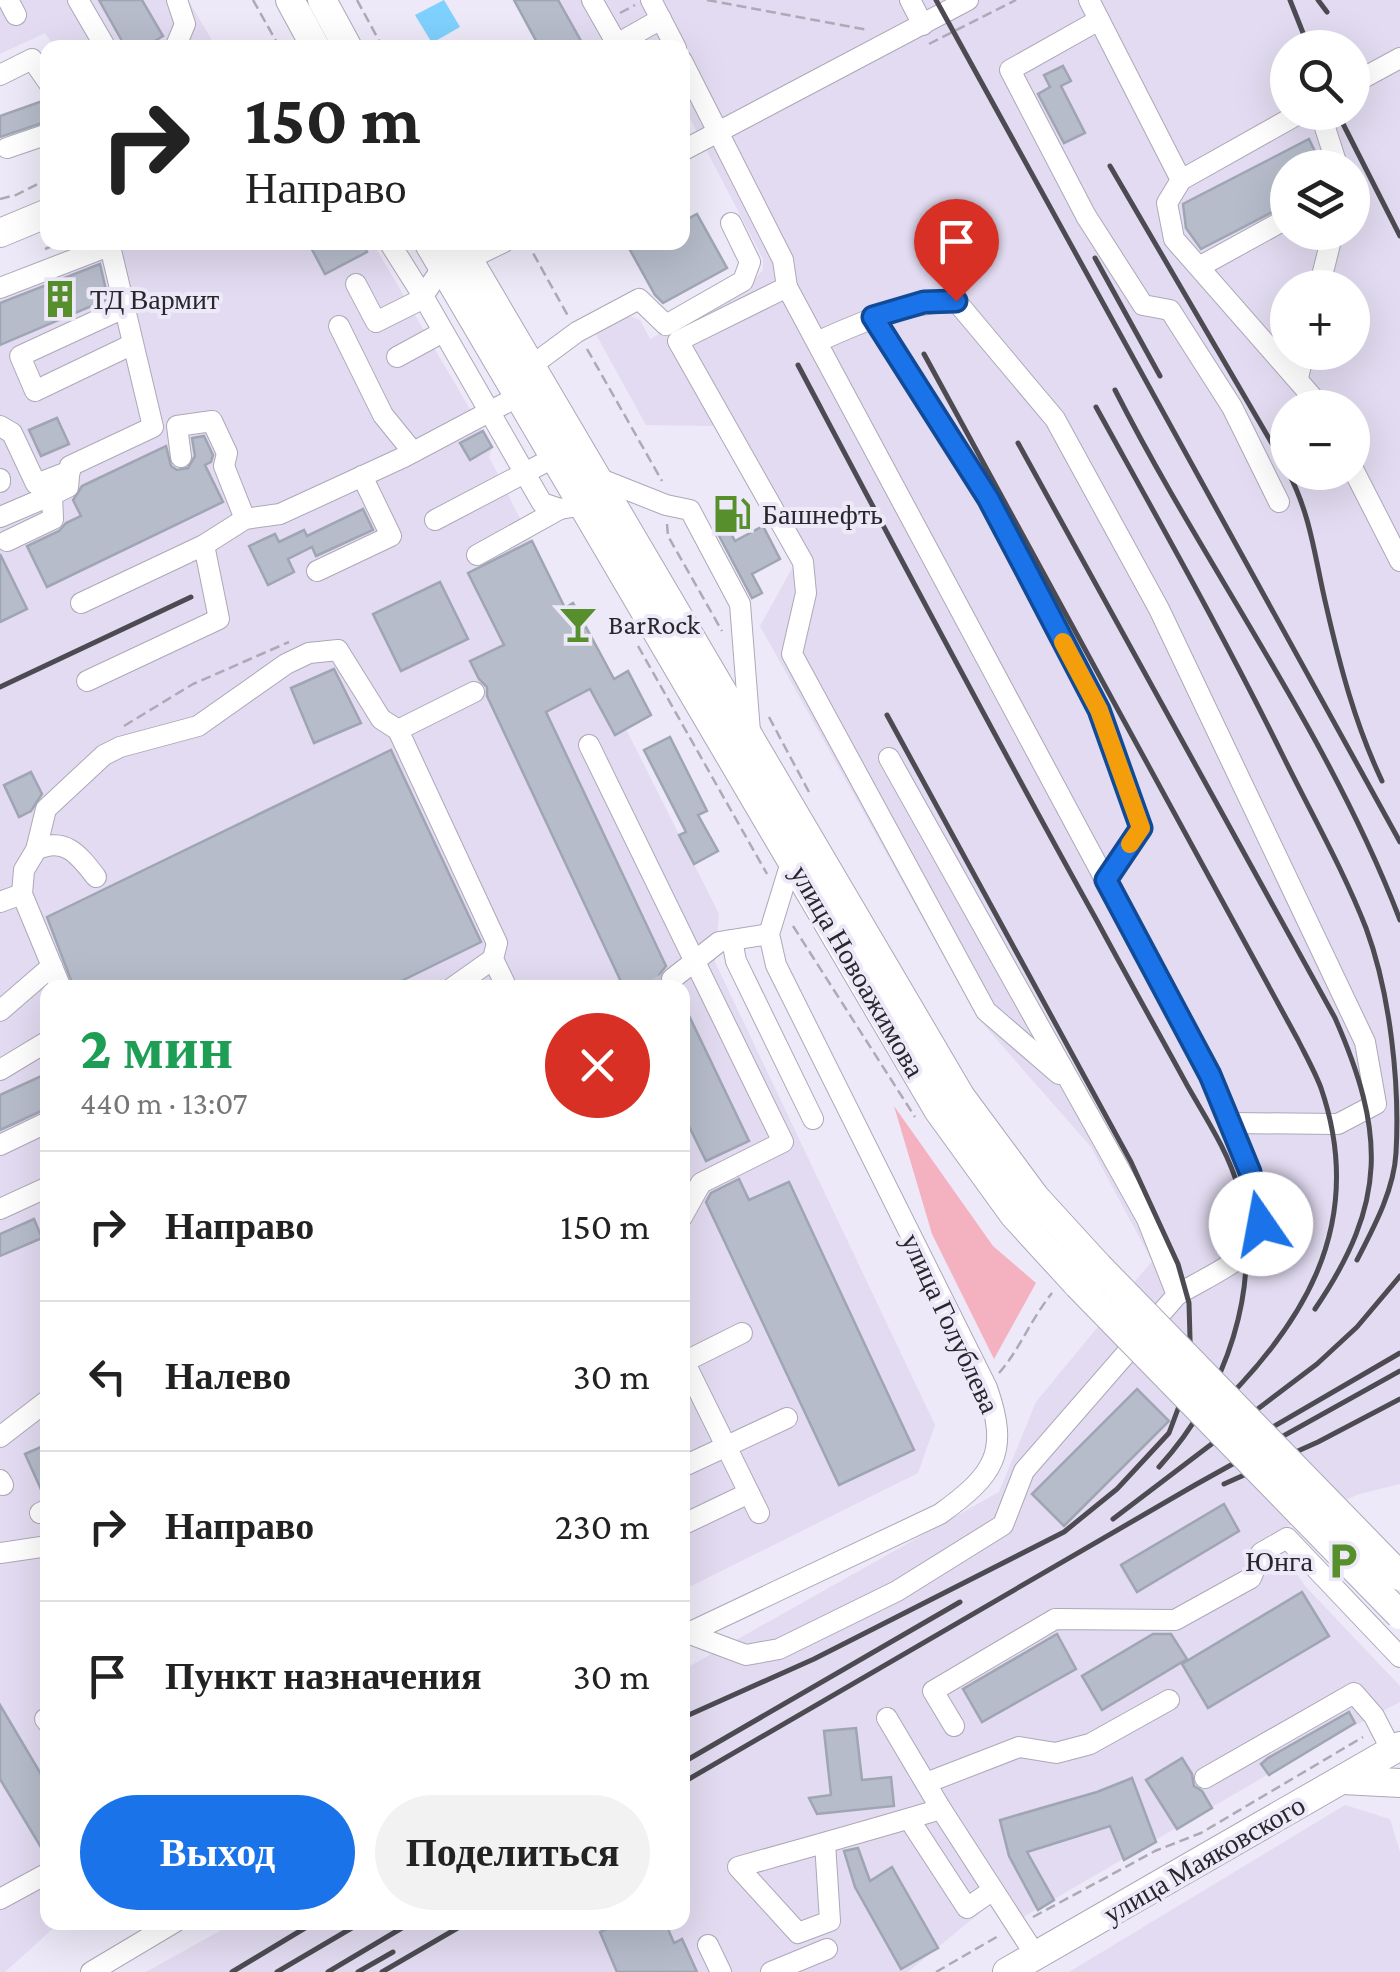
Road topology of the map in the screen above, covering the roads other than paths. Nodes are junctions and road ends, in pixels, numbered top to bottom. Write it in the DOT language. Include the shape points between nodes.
graph roads {
  1 [pos="78,0"];
  2 [pos="177,0"];
  3 [pos="290,0"];
  4 [pos="322,0"];
  5 [pos="592,0"];
  6 [pos="651,0"];
  7 [pos="910,0"];
  8 [pos="968,0"];
  9 [pos="1090,0"];
  10 [pos="661,20"];
  11 [pos="1100,20"];
  12 [pos="923,24"];
  13 [pos="101,40"];
  14 [pos="178,40"];
  15 [pos="312,40"];
  16 [pos="344,40"];
  17 [pos="614,40"];
  18 [pos="624,40"];
  19 [pos="672,40"];
  20 [pos="1400,58"];
  21 [pos="40,70"];
  22 [pos="1370,74"];
  23 [pos="0,75"];
  24 [pos="690,76"];
  25 [pos="1270,130"];
  26 [pos="719,132"];
  27 [pos="40,137"];
  28 [pos="690,146"];
  29 [pos="7,148"];
  30 [pos="1181,180"];
  31 [pos="40,215"];
  32 [pos="730,223"];
  33 [pos="1270,228"];
  34 [pos="40,231"];
  35 [pos="0,232"];
  36 [pos="0,246"];
  37 [pos="94,250"];
  38 [pos="110,250"];
  39 [pos="393,250"];
  40 [pos="456,257"];
  41 [pos="1200,267"];
  42 [pos="356,284"];
  43 [pos="787,287"];
  44 [pos="0,288"];
  45 [pos="423,297"];
  46 [pos="124,308"];
  47 [pos="873,317"];
  48 [pos="339,326"];
  49 [pos="444,332"];
  50 [pos="816,342"];
  51 [pos="133,344"];
  52 [pos="397,356"];
  53 [pos="531,366"];
  54 [pos="1300,370"];
  55 [pos="1298,378"];
  56 [pos="1308,390"];
  57 [pos="520,396"];
  58 [pos="490,413"];
  59 [pos="0,426"];
  60 [pos="414,452"];
  61 [pos="182,457"];
  62 [pos="555,457"];
  63 [pos="70,472"];
  64 [pos="523,474"];
  65 [pos="362,476"];
  66 [pos="598,478"];
  67 [pos="1364,490"];
  68 [pos="52,494"];
  69 [pos="1279,502"];
  70 [pos="572,507"];
  71 [pos="0,517"];
  72 [pos="246,520"];
  73 [pos="435,520"];
  74 [pos="7,541"];
  75 [pos="204,545"];
  76 [pos="477,555"];
  77 [pos="1400,562"];
  78 [pos="317,571"];
  79 [pos="81,604"];
  80 [pos="87,681"];
  81 [pos="474,692"];
  82 [pos="398,730"];
  83 [pos="750,739"];
  84 [pos="589,744"];
  85 [pos="889,758"];
  86 [pos="36,850"];
  87 [pos="792,859"];
  88 [pos="96,877"];
  89 [pos="1106,880"];
  90 [pos="22,894"];
  91 [pos="0,902"];
  92 [pos="769,934"];
  93 [pos="732,940"];
  94 [pos="492,959"];
  95 [pos="696,964"];
  96 [pos="52,966"];
  97 [pos="672,979"];
  98 [pos="58,980"];
  99 [pos="463,980"];
  100 [pos="503,980"];
  101 [pos="0,1010"];
  102 [pos="40,1047"];
  103 [pos="0,1070"];
  104 [pos="1072,1086"];
  105 [pos="813,1119"];
  106 [pos="1230,1123"];
  107 [pos="40,1126"];
  108 [pos="0,1144"];
  109 [pos="40,1191"];
  110 [pos="690,1203"];
  111 [pos="0,1210"];
  112 [pos="1077,1280"];
  113 [pos="1176,1295"];
  114 [pos="742,1333"];
  115 [pos="690,1358"];
  116 [pos="690,1375"];
  117 [pos="40,1406"];
  118 [pos="787,1418"];
  119 [pos="0,1437"];
  120 [pos="727,1448"];
  121 [pos="690,1464"];
  122 [pos="750,1493"];
  123 [pos="759,1512"];
  124 [pos="690,1522"];
  125 [pos="40,1547"];
  126 [pos="0,1553"];
  127 [pos="1400,1576"];
  128 [pos="1400,1615"];
  129 [pos="690,1632"];
  130 [pos="690,1636"];
  131 [pos="1400,1656"];
  132 [pos="1169,1700"];
  133 [pos="887,1718"];
  134 [pos="954,1726"];
  135 [pos="1390,1741"];
  136 [pos="1205,1778"];
  137 [pos="1342,1780"];
  138 [pos="926,1783"];
  139 [pos="1400,1784"];
  140 [pos="941,1809"];
  141 [pos="909,1819"];
  142 [pos="824,1843"];
  143 [pos="40,1877"];
  144 [pos="993,1890"];
  145 [pos="0,1899"];
  146 [pos="161,1930"];
  147 [pos="708,1944"];
  148 [pos="827,1949"];
  149 [pos="1036,1956"];
  150 [pos="797,1967"];
  151 [pos="90,1972"];
  152 [pos="721,1972"];
  153 [pos="771,1972"];
  154 [pos="1008,1972"];
  1 -- 13 [label="street"];
  2 -- 14 [label="street" via="185,24"];
  3 -- 15 [label="main road"];
  4 -- 16 [label="main road"];
  5 -- 17 [label="street"];
  6 -- 10 [label="street"];
  7 -- 12 [label="street"];
  8 -- 12 [label="street"];
  9 -- 11 [label="street"];
  10 -- 18 [label="street"];
  10 -- 19 [label="street"];
  11 -- 30 [label="street"];
  11 -- 69 [label="street" via="1010,70 1086,216 1143,306 1170,310 1232,407"];
  12 -- 26 [label="street"];
  20 -- 22 [label="street"];
  21 -- 23 [label="street" via="32,58"];
  24 -- 26 [label="street"];
  25 -- 30 [label="street"];
  26 -- 28 [label="street"];
  26 -- 43 [label="street" via="783,260"];
  27 -- 29 [label="street"];
  30 -- 41 [label="street" via="1168,202 1174,239"];
  31 -- 35 [label="main road"];
  32 -- 53 [label="street" via="750,262 743,281 666,326 640,299"];
  33 -- 41 [label="street"];
  34 -- 36 [label="street"];
  37 -- 44 [label="street"];
  38 -- 46 [label="street"];
  39 -- 45 [label="street"];
  40 -- 45 [label="street"];
  40 -- 53 [label="main road, улица Новоажимова"];
  40 -- 57 [label="main road, улица Новоажимова"];
  41 -- 55 [label="street"];
  42 -- 45 [label="street" via="376,322"];
  43 -- 50 [label="street"];
  43 -- 104 [label="street" via="678,342 802,562 806,593 792,654 986,1010"];
  45 -- 49 [label="street"];
  46 -- 51 [label="street"];
  46 -- 51 [label="street" via="20,356 34,391"];
  47 -- 50 [label="street"];
  47 -- 89 [label="street" via="988,498 1099,710 1141,828"];
  47 -- 106 [label="street" via="924,302 956,301 1055,419 1159,609 1365,1042 1376,1104 1338,1124"];
  48 -- 60 [label="street" via="383,416"];
  49 -- 52 [label="street"];
  49 -- 58 [label="street"];
  50 -- 89 [label="street"];
  51 -- 63 [label="street" via="153,427 70,466"];
  53 -- 66 [label="main road, улица Новоажимова"];
  54 -- 55 [label="street"];
  55 -- 56 [label="street"];
  57 -- 58 [label="street"];
  57 -- 62 [label="main road, улица Новоажимова"];
  58 -- 60 [label="street"];
  58 -- 64 [label="street"];
  59 -- 63 [label="street" via="12,433 36,484"];
  60 -- 65 [label="street"];
  61 -- 72 [label="street" via="177,426 212,421"];
  62 -- 64 [label="street"];
  62 -- 70 [label="main road, улица Новоажимова"];
  63 -- 68 [label="street" via="68,487"];
  64 -- 70 [label="street" via="542,503"];
  64 -- 73 [label="street"];
  65 -- 72 [label="street" via="280,514"];
  65 -- 78 [label="street" via="391,536"];
  66 -- 83 [label="main road, улица Новоажимова"];
  66 -- 83 [label="street" via="690,510 740,604"];
  67 -- 77 [label="street"];
  68 -- 71 [label="street"];
  68 -- 74 [label="street" via="53,519"];
  70 -- 76 [label="street"];
  70 -- 87 [label="main road, улица Новоажимова"];
  72 -- 75 [label="street"];
  75 -- 79 [label="street"];
  75 -- 80 [label="street" via="219,619"];
  81 -- 82 [label="street"];
  82 -- 86 [label="street" via="382,719 338,650 308,653 198,726 104,755 46,809"];
  82 -- 94 [label="street" via="496,944"];
  83 -- 112 [label="main road, улица Новоажимова"];
  84 -- 95 [label="street"];
  85 -- 104 [label="street"];
  86 -- 88 [label="street" via="66,847"];
  86 -- 90 [label="street" via="24,870"];
  87 -- 92 [label="street"];
  87 -- 112 [label="main road, улица Новоажимова" via="963,1148 1014,1215"];
  89 -- 106 [label="street"];
  90 -- 91 [label="street"];
  90 -- 96 [label="street"];
  92 -- 93 [label="street"];
  92 -- 129 [label="street, улица Голублева" via="776,964 986,1388 997,1417 998,1448 986,1473 940,1514"];
  93 -- 95 [label="street"];
  93 -- 105 [label="street" via="736,961"];
  94 -- 99 [label="street"];
  94 -- 100 [label="street"];
  95 -- 97 [label="street"];
  95 -- 110 [label="street" via="783,1142 701,1183"];
  96 -- 98 [label="street"];
  96 -- 101 [label="street"];
  102 -- 103 [label="street"];
  104 -- 113 [label="street" via="1146,1219"];
  106 -- 113 [label="street" via="1261,1224 1254,1245"];
  107 -- 108 [label="street"];
  109 -- 111 [label="street"];
  112 -- 127 [label="main road, улица Новоажимова, bridge"];
  112 -- 128 [label="main road, улица Новоажимова, bridge"];
  113 -- 130 [label="street" via="1024,1471 1003,1525 897,1591 779,1648 746,1655"];
  114 -- 115 [label="street"];
  116 -- 120 [label="street"];
  117 -- 119 [label="street"];
  118 -- 120 [label="street"];
  120 -- 121 [label="street"];
  120 -- 122 [label="street"];
  122 -- 123 [label="street"];
  122 -- 124 [label="street"];
  125 -- 126 [label="street"];
  131 -- 134 [label="street" via="1287,1538 1261,1552 1252,1578 1175,1620 1055,1618 933,1691"];
  132 -- 138 [label="street" via="1090,1744 1056,1752 1019,1746"];
  133 -- 138 [label="street"];
  135 -- 136 [label="street" via="1354,1694"];
  135 -- 137 [label="main road, улица Маяковского"];
  137 -- 139 [label="main road"];
  137 -- 149 [label="main road, улица Маяковского"];
  138 -- 140 [label="street"];
  140 -- 141 [label="street"];
  140 -- 144 [label="street"];
  141 -- 142 [label="street"];
  141 -- 144 [label="street" via="967,1908"];
  142 -- 142 [label="street" via="738,1868 798,1933 830,1922"];
  143 -- 145 [label="street"];
  144 -- 149 [label="street"];
  146 -- 151 [label="street"];
  147 -- 152 [label="street"];
  148 -- 150 [label="street"];
  149 -- 154 [label="main road, улица Маяковского"];
  150 -- 153 [label="street"];
}
